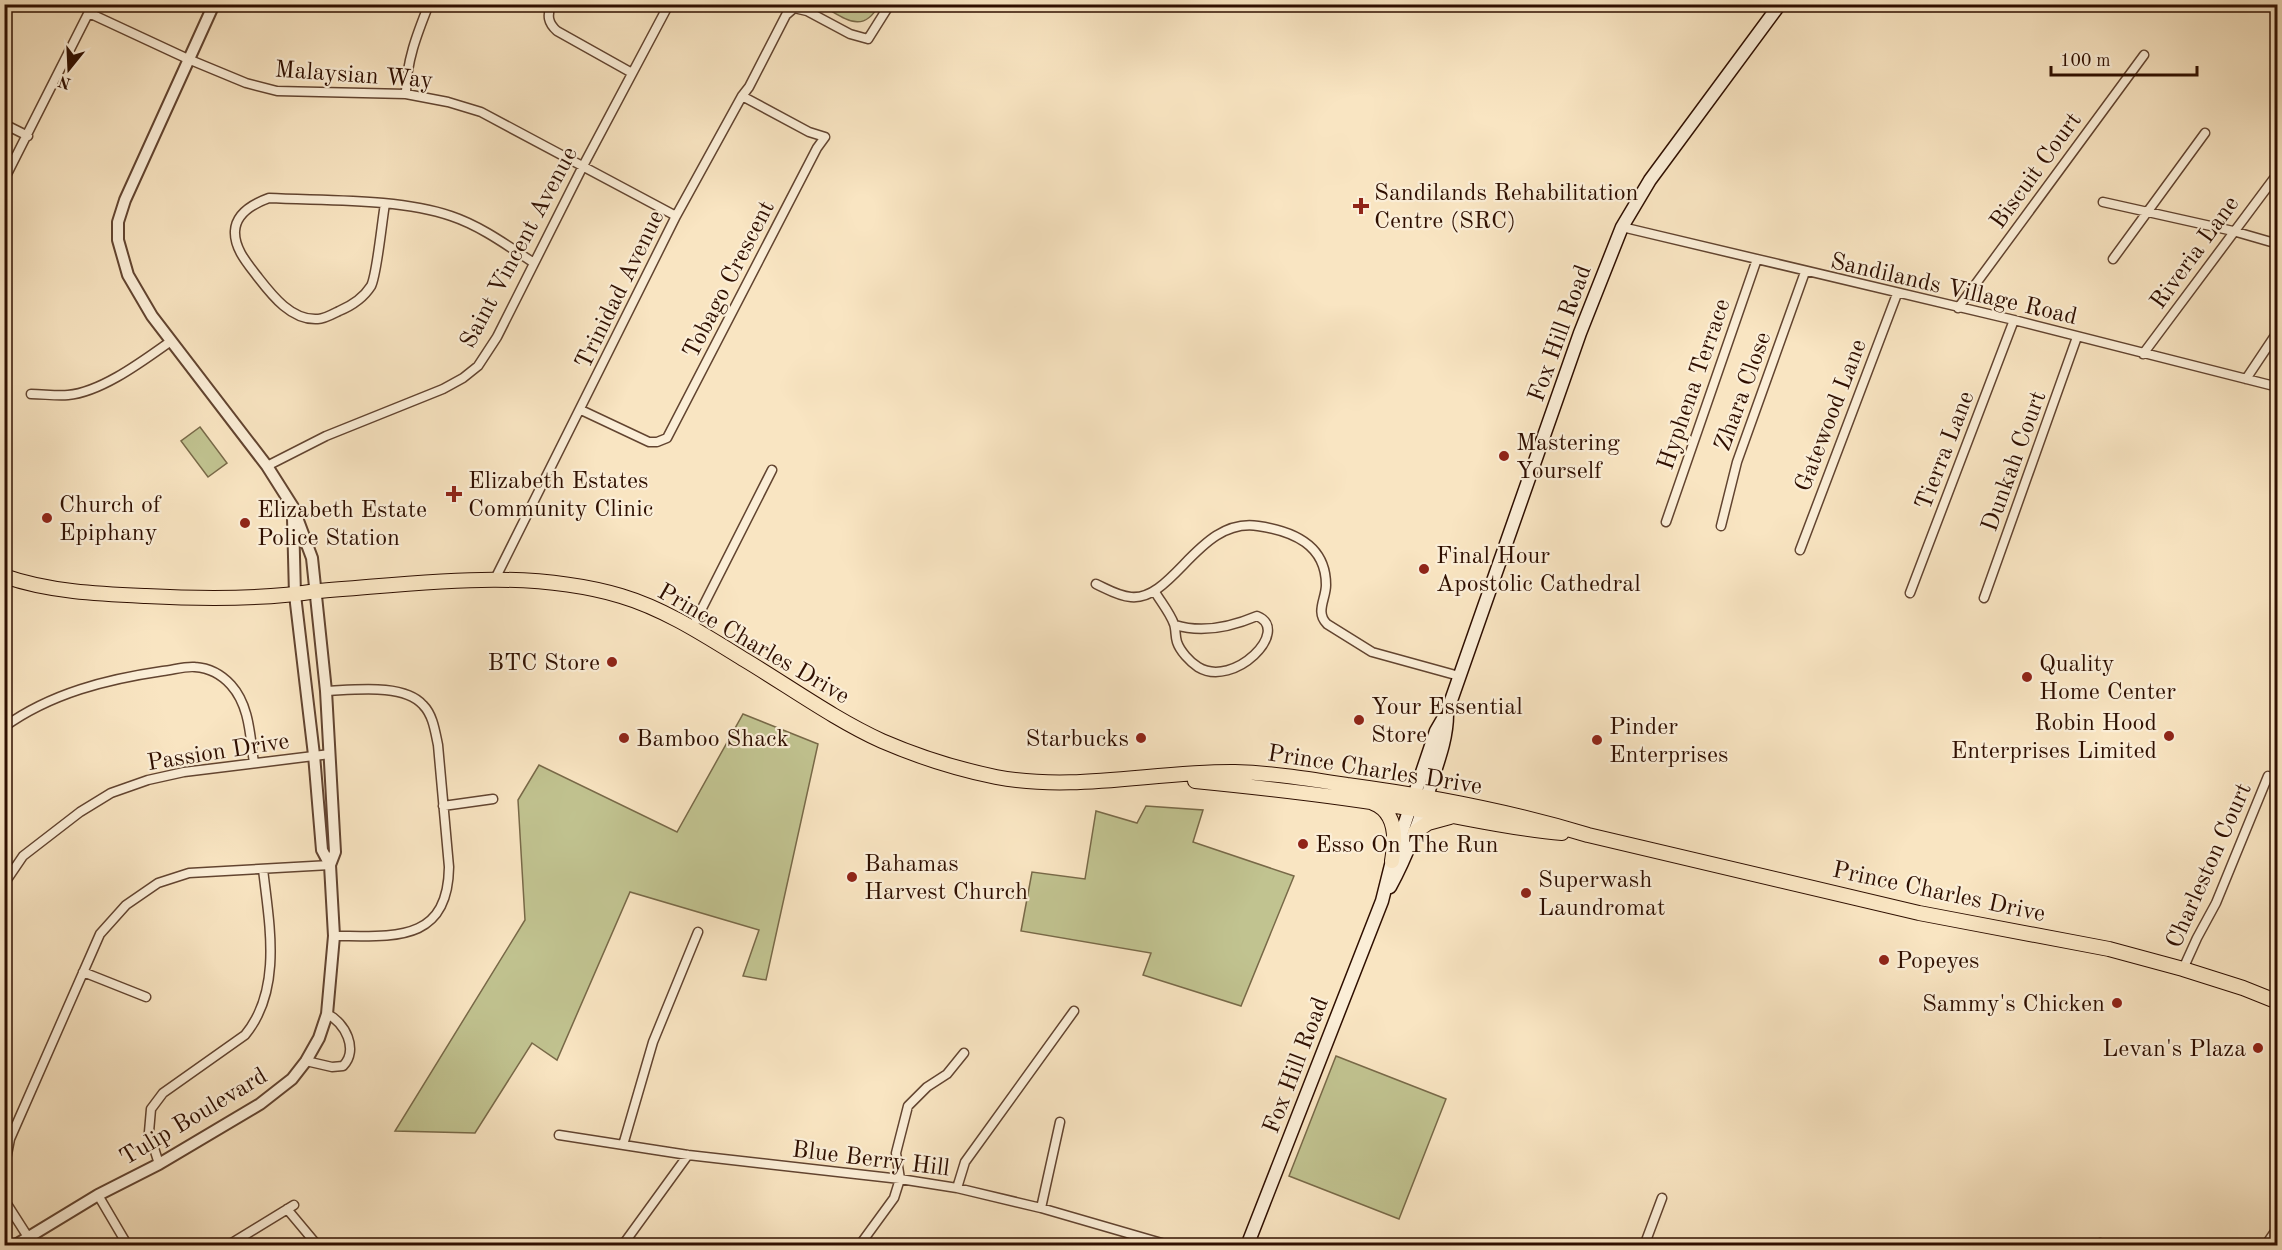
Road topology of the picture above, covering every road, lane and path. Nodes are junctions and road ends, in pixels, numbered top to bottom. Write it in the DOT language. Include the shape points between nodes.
graph roads {
  1 [pos="214,4"];
  2 [pos="429,4"];
  3 [pos="551,4"];
  4 [pos="669,4"];
  5 [pos="890,4"];
  6 [pos="1780,4"];
  7 [pos="91,9"];
  8 [pos="2144,55"];
  9 [pos="188,59"];
  10 [pos="632,74"];
  11 [pos="406,94"];
  12 [pos="742,96"];
  13 [pos="4,124"];
  14 [pos="2205,133"];
  15 [pos="28,136"];
  16 [pos="583,166"];
  17 [pos="2277,173"];
  18 [pos="4,180"];
  19 [pos="2103,201"];
  20 [pos="385,204"];
  21 [pos="2148,212"];
  22 [pos="676,216"];
  23 [pos="1622,227"];
  24 [pos="2233,231"];
  25 [pos="2277,244"];
  26 [pos="2113,259"];
  27 [pos="1757,260"];
  28 [pos="534,263"];
  29 [pos="1805,272"];
  30 [pos="1897,294"];
  31 [pos="1958,308"];
  32 [pos="2014,320"];
  33 [pos="2277,331"];
  34 [pos="2078,337"];
  35 [pos="171,341"];
  36 [pos="2143,354"];
  37 [pos="2246,379"];
  38 [pos="2277,387"];
  39 [pos="31,394"];
  40 [pos="580,410"];
  41 [pos="267,466"];
  42 [pos="772,470"];
  43 [pos="293,507"];
  44 [pos="1666,522"];
  45 [pos="1720,526"];
  46 [pos="1800,550"];
  47 [pos="4,576"];
  48 [pos="495,579"];
  49 [pos="1096,584"];
  50 [pos="317,591"];
  51 [pos="1155,592"];
  52 [pos="1910,593"];
  53 [pos="295,595"];
  54 [pos="1984,598"];
  55 [pos="1175,625"];
  56 [pos="692,628"];
  57 [pos="1459,676"];
  58 [pos="326,691"];
  59 [pos="4,727"];
  60 [pos="330,754"];
  61 [pos="314,755"];
  62 [pos="254,763"];
  63 [pos="2268,776"];
  64 [pos="1152,777"];
  65 [pos="493,799"];
  66 [pos="1372,802"];
  67 [pos="1419,803"];
  68 [pos="443,806"];
  69 [pos="1458,817"];
  70 [pos="1415,832"];
  71 [pos="1588,835"];
  72 [pos="1392,861"];
  73 [pos="330,865"];
  74 [pos="263,869"];
  75 [pos="4,884"];
  76 [pos="1382,901"];
  77 [pos="698,932"];
  78 [pos="334,936"];
  79 [pos="2183,969"];
  80 [pos="83,972"];
  81 [pos="146,997"];
  82 [pos="2277,1002"];
  83 [pos="1074,1011"];
  84 [pos="327,1014"];
  85 [pos="964,1053"];
  86 [pos="306,1061"];
  87 [pos="1060,1122"];
  88 [pos="559,1135"];
  89 [pos="623,1145"];
  90 [pos="688,1155"];
  91 [pos="159,1164"];
  92 [pos="4,1172"];
  93 [pos="900,1179"];
  94 [pos="957,1188"];
  95 [pos="98,1195"];
  96 [pos="1662,1198"];
  97 [pos="1041,1208"];
  98 [pos="2277,1227"];
  99 [pos="28,1238"];
  100 [pos="14,1245"];
  101 [pos="128,1245"];
  102 [pos="227,1245"];
  103 [pos="318,1245"];
  104 [pos="622,1245"];
  105 [pos="860,1245"];
  106 [pos="1172,1245"];
  107 [pos="1248,1245"];
  108 [pos="1644,1245"];
  109 [pos="2265,1245"];
  1 -- 9 [label="street, Tulip Boulevard"];
  2 -- 11 [label="street" via="410,55"];
  3 -- 10 [label="street" via="549,23 557,31"];
  4 -- 10 [label="street, Saint Vincent Avenue"];
  5 -- 12 [label="street, Trinidad Avenue" via="868,39 850,34 807,10 790,10"];
  6 -- 23 [label="main road, Fox Hill Road" via="1650,180"];
  7 -- 9 [label="street, Malaysian Way"];
  7 -- 15 [label="street"];
  8 -- 31 [label="street, Biscuit Court"];
  9 -- 11 [label="street, Malaysian Way" via="246,83 277,90"];
  9 -- 35 [label="street, Tulip Boulevard" via="118,222 118,240 128,275"];
  10 -- 16 [label="street, Saint Vincent Avenue"];
  11 -- 16 [label="street, Malaysian Way" via="481,112"];
  12 -- 22 [label="street, Trinidad Avenue"];
  12 -- 40 [label="street, Tobago Crescent" via="825,137 667,438 649,442"];
  13 -- 15 [label="street"];
  14 -- 21 [label="street"];
  15 -- 18 [label="street"];
  16 -- 22 [label="street, Malaysian Way"];
  16 -- 28 [label="street, Saint Vincent Avenue"];
  17 -- 24 [label="street, Riveria Lane"];
  19 -- 21 [label="street"];
  20 -- 20 [label="street" via="269,198 253,204 241,217 235,229 237,244 247,263 285,308 318,320 358,300 372,284"];
  20 -- 28 [label="street" via="453,216"];
  21 -- 24 [label="street"];
  21 -- 26 [label="street"];
  22 -- 40 [label="street, Trinidad Avenue"];
  23 -- 27 [label="street, Sandilands Village Road"];
  23 -- 57 [label="main road, Fox Hill Road" via="1580,333"];
  24 -- 25 [label="street"];
  24 -- 36 [label="street, Riveria Lane"];
  27 -- 29 [label="street, Sandilands Village Road"];
  27 -- 44 [label="street, Hyphena Terrace"];
  28 -- 41 [label="street, Saint Vincent Avenue" via="497,336 478,366 463,378 326,436"];
  29 -- 30 [label="street, Sandilands Village Road"];
  29 -- 45 [label="street, Zhara Close" via="1737,462"];
  30 -- 31 [label="street, Sandilands Village Road"];
  30 -- 46 [label="street, Gatewood Lane"];
  31 -- 32 [label="street, Sandilands Village Road"];
  32 -- 34 [label="street, Sandilands Village Road"];
  32 -- 52 [label="street, Tierra Lane"];
  33 -- 37 [label="street"];
  34 -- 36 [label="street, Sandilands Village Road"];
  34 -- 54 [label="street, Dunkah Court"];
  35 -- 39 [label="street" via="103,384 70,395"];
  35 -- 41 [label="street, Tulip Boulevard"];
  36 -- 37 [label="street, Sandilands Village Road"];
  37 -- 38 [label="street, Sandilands Village Road"];
  40 -- 48 [label="street, Trinidad Avenue"];
  41 -- 43 [label="street, Tulip Boulevard"];
  42 -- 56 [label="street"];
  43 -- 50 [label="street, Tulip Boulevard" via="312,558"];
  43 -- 53 [label="street, Tulip Boulevard"];
  47 -- 53 [label="highway, Prince Charles Drive" via="108,594 195,598"];
  48 -- 50 [label="highway, Prince Charles Drive"];
  48 -- 56 [label="highway, Prince Charles Drive" via="561,584 623,597"];
  49 -- 51 [label="street" via="1132,597"];
  50 -- 53 [label="highway, Prince Charles Drive"];
  50 -- 58 [label="street, Tulip Boulevard"];
  51 -- 55 [label="street"];
  51 -- 57 [label="street" via="1215,536 1253,525 1273,528 1306,541 1320,557 1326,587 1320,610 1327,624 1372,651"];
  53 -- 61 [label="street, Tulip Boulevard"];
  55 -- 55 [label="street" via="1200,630 1257,616 1268,624 1268,632 1256,655 1228,671 1215,673 1198,667 1183,652"];
  56 -- 64 [label="highway, Prince Charles Drive" via="879,740 944,764 1025,780 1069,782"];
  57 -- 67 [label="main road, Fox Hill Road" via="1447,712 1447,734"];
  58 -- 60 [label="street, Tulip Boulevard"];
  58 -- 68 [label="street" via="396,691 425,706 438,744"];
  59 -- 62 [label="street" via="53,699 98,684 194,667 213,671 231,684 241,698"];
  60 -- 61 [label="street, Passion Drive"];
  60 -- 73 [label="street, Tulip Boulevard" via="335,852"];
  61 -- 62 [label="street, Passion Drive"];
  61 -- 73 [label="street, Tulip Boulevard" via="322,850"];
  62 -- 75 [label="street, Passion Drive" via="157,778 111,793 23,856"];
  63 -- 79 [label="street, Charleston Court" via="2216,903"];
  64 -- 66 [label="highway, Prince Charles Drive"];
  64 -- 67 [label="highway, Prince Charles Drive" via="1231,772 1275,774"];
  65 -- 68 [label="street"];
  66 -- 67 [label="highway, Prince Charles Drive"];
  66 -- 72 [label="highway" via="1384,810 1392,823"];
  67 -- 69 [label="highway, Prince Charles Drive"];
  67 -- 70 [label="main road, Fox Hill Road"];
  67 -- 71 [label="highway, Prince Charles Drive" via="1535,819"];
  67 -- 72 [label="main road, Fox Hill Road"];
  68 -- 78 [label="street" via="448,882 435,916 405,934"];
  69 -- 70 [label="highway" via="1442,818"];
  69 -- 71 [label="highway, Prince Charles Drive" via="1535,831"];
  70 -- 76 [label="main road, Fox Hill Road"];
  71 -- 79 [label="highway, Prince Charles Drive" via="1919,913 2109,949"];
  72 -- 76 [label="main road, Fox Hill Road"];
  73 -- 74 [label="street"];
  73 -- 78 [label="street, Tulip Boulevard"];
  74 -- 80 [label="street" via="189,873 158,883 126,905 100,934"];
  74 -- 91 [label="street" via="270,972 264,999 245,1035 163,1093 151,1110 149,1132"];
  76 -- 107 [label="main road, Fox Hill Road"];
  77 -- 89 [label="street" via="653,1042"];
  78 -- 84 [label="street, Tulip Boulevard"];
  79 -- 82 [label="highway, Prince Charles Drive"];
  80 -- 81 [label="street"];
  80 -- 92 [label="street" via="10,1139"];
  83 -- 94 [label="street" via="965,1162"];
  84 -- 86 [label="street, Tulip Boulevard" via="320,1038"];
  84 -- 86 [label="street" via="337,1019 347,1035 349,1060 343,1066 332,1067"];
  85 -- 93 [label="street" via="947,1074 908,1106 896,1153"];
  86 -- 91 [label="street, Tulip Boulevard" via="260,1104"];
  87 -- 97 [label="street"];
  88 -- 89 [label="street, Blue Berry Hill"];
  89 -- 90 [label="street, Blue Berry Hill"];
  90 -- 93 [label="street, Blue Berry Hill"];
  90 -- 104 [label="street"];
  91 -- 95 [label="street, Tulip Boulevard"];
  92 -- 99 [label="street" via="5,1201"];
  93 -- 94 [label="street, Blue Berry Hill"];
  93 -- 105 [label="street" via="894,1198"];
  94 -- 97 [label="street, Blue Berry Hill"];
  95 -- 99 [label="street, Tulip Boulevard"];
  95 -- 101 [label="street"];
  96 -- 108 [label="street"];
  97 -- 106 [label="street, Blue Berry Hill"];
  98 -- 109 [label="street"];
  99 -- 100 [label="street, Tulip Boulevard"];
  102 -- 103 [label="street" via="291,1207"];
}
